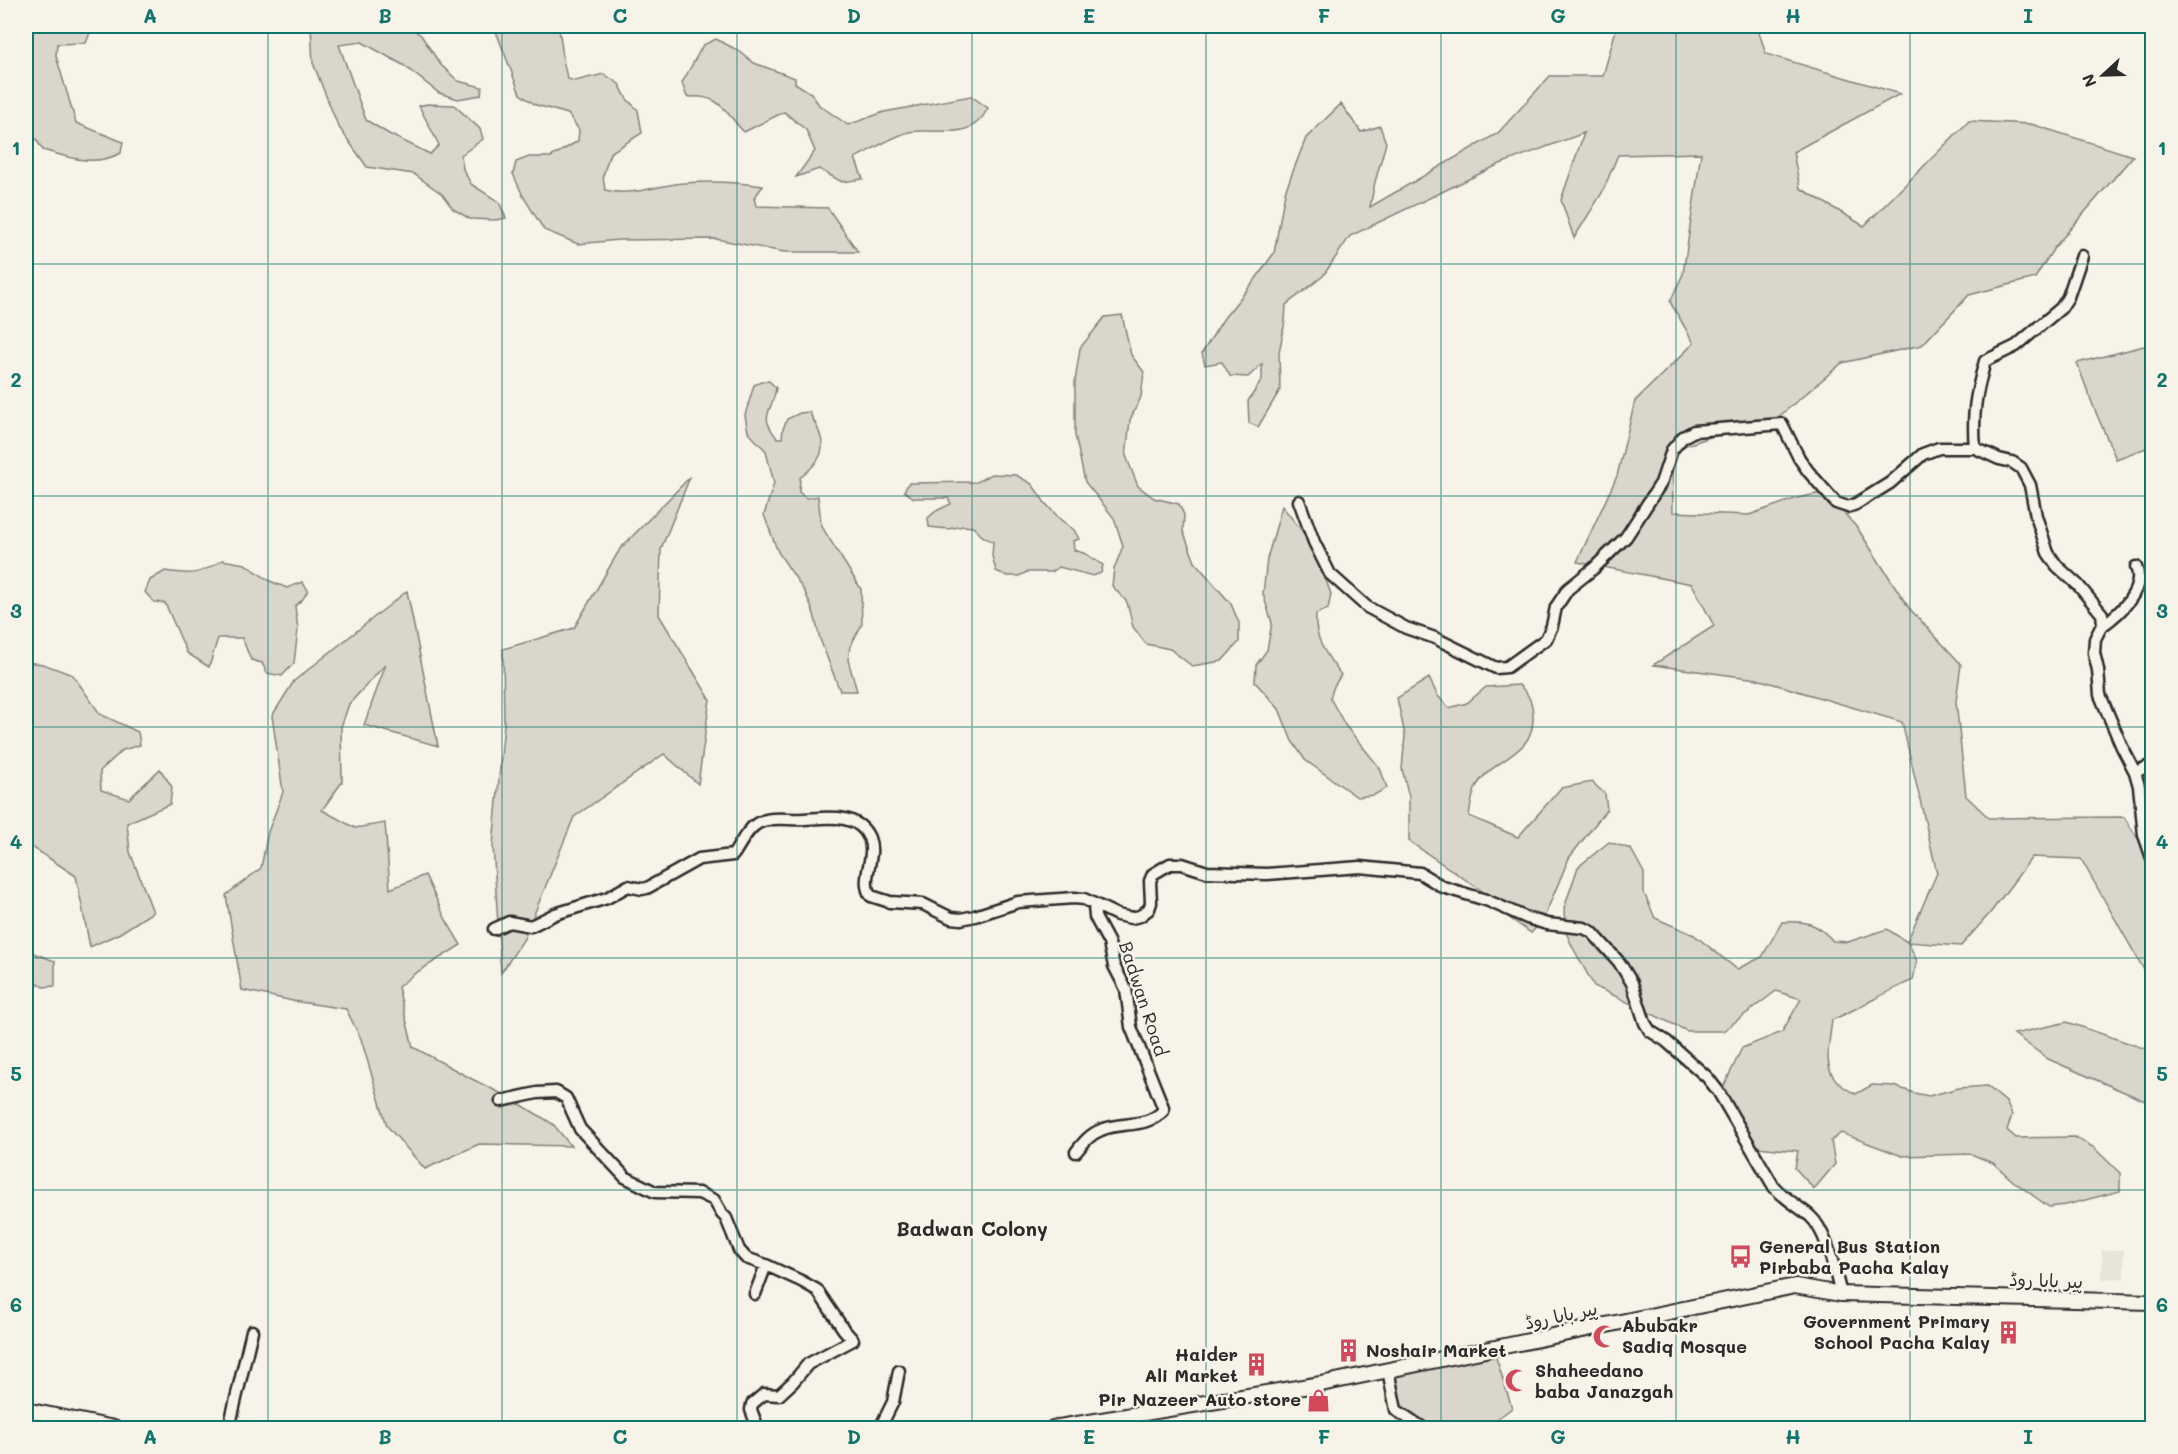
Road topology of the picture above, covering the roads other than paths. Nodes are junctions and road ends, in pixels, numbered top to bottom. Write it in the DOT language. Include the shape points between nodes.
graph roads {
  1 [pos="2082,256"];
  2 [pos="1975,448"];
  3 [pos="1299,501"];
  4 [pos="2136,567"];
  5 [pos="2102,626"];
  6 [pos="2152,765"];
  7 [pos="2135,772"];
  8 [pos="2152,858"];
  9 [pos="1094,905"];
  10 [pos="494,930"];
  11 [pos="501,1101"];
  12 [pos="1076,1152"];
  13 [pos="766,1265"];
  14 [pos="755,1294"];
  15 [pos="1840,1294"];
  16 [pos="2152,1302"];
  17 [pos="252,1331"];
  18 [pos="1388,1370"];
  19 [pos="899,1371"];
  20 [pos="26,1410"];
  21 [pos="114,1428"];
  22 [pos="229,1428"];
  23 [pos="758,1428"];
  24 [pos="884,1428"];
  25 [pos="1053,1428"];
  26 [pos="1423,1428"];
  1 -- 2 [label="street" via="2061,308 2016,346 1985,361 1975,400"];
  2 -- 3 [label="street" via="1940,448 1923,454 1890,483 1848,507 1836,503 1808,471 1782,424 1695,431 1683,436 1672,450 1661,483 1626,537 1568,590 1556,607 1546,639 1507,667 1496,668 1367,607 1330,574"];
  2 -- 5 [label="street" via="2021,468 2030,484 2049,553 2056,566 2102,614"];
  4 -- 5 [label="street" via="2136,589"];
  5 -- 7 [label="street" via="2095,639 2094,653 2100,695"];
  6 -- 7 [label="street"];
  7 -- 8 [label="street" via="2144,835"];
  9 -- 10 [label="street" via="1084,899 1037,899 961,919 923,904 890,902 871,896 866,884 872,853 862,828 839,817 772,818 749,830 734,855 705,856 647,888 628,886 607,898 531,926 509,922"];
  9 -- 12 [label="street, Badwan Road" via="1114,966 1126,989 1131,1027 1163,1111 1148,1122 1100,1130"];
  9 -- 15 [label="street" via="1118,915 1140,916 1151,903 1153,874 1170,864 1207,872 1267,874 1360,867 1420,873 1443,887 1527,918 1592,932 1632,983 1650,1031 1707,1077 1774,1187 1819,1228"];
  11 -- 13 [label="street" via="556,1092 566,1098 580,1129 625,1177 656,1192 699,1193 714,1200 739,1250 746,1258"];
  13 -- 14 [label="street"];
  13 -- 23 [label="street" via="817,1290 853,1340 808,1364 779,1395 764,1394 754,1402 751,1410"];
  15 -- 16 [label="main road, پیر بابا روڈ"];
  15 -- 18 [label="main road, پیر بابا روڈ" via="1795,1286"];
  17 -- 22 [label="street"];
  18 -- 25 [label="main road, پیر بابا روڈ"];
  18 -- 26 [label="street" via="1396,1410"];
  19 -- 24 [label="street"];
  20 -- 21 [label="main road"];
}
